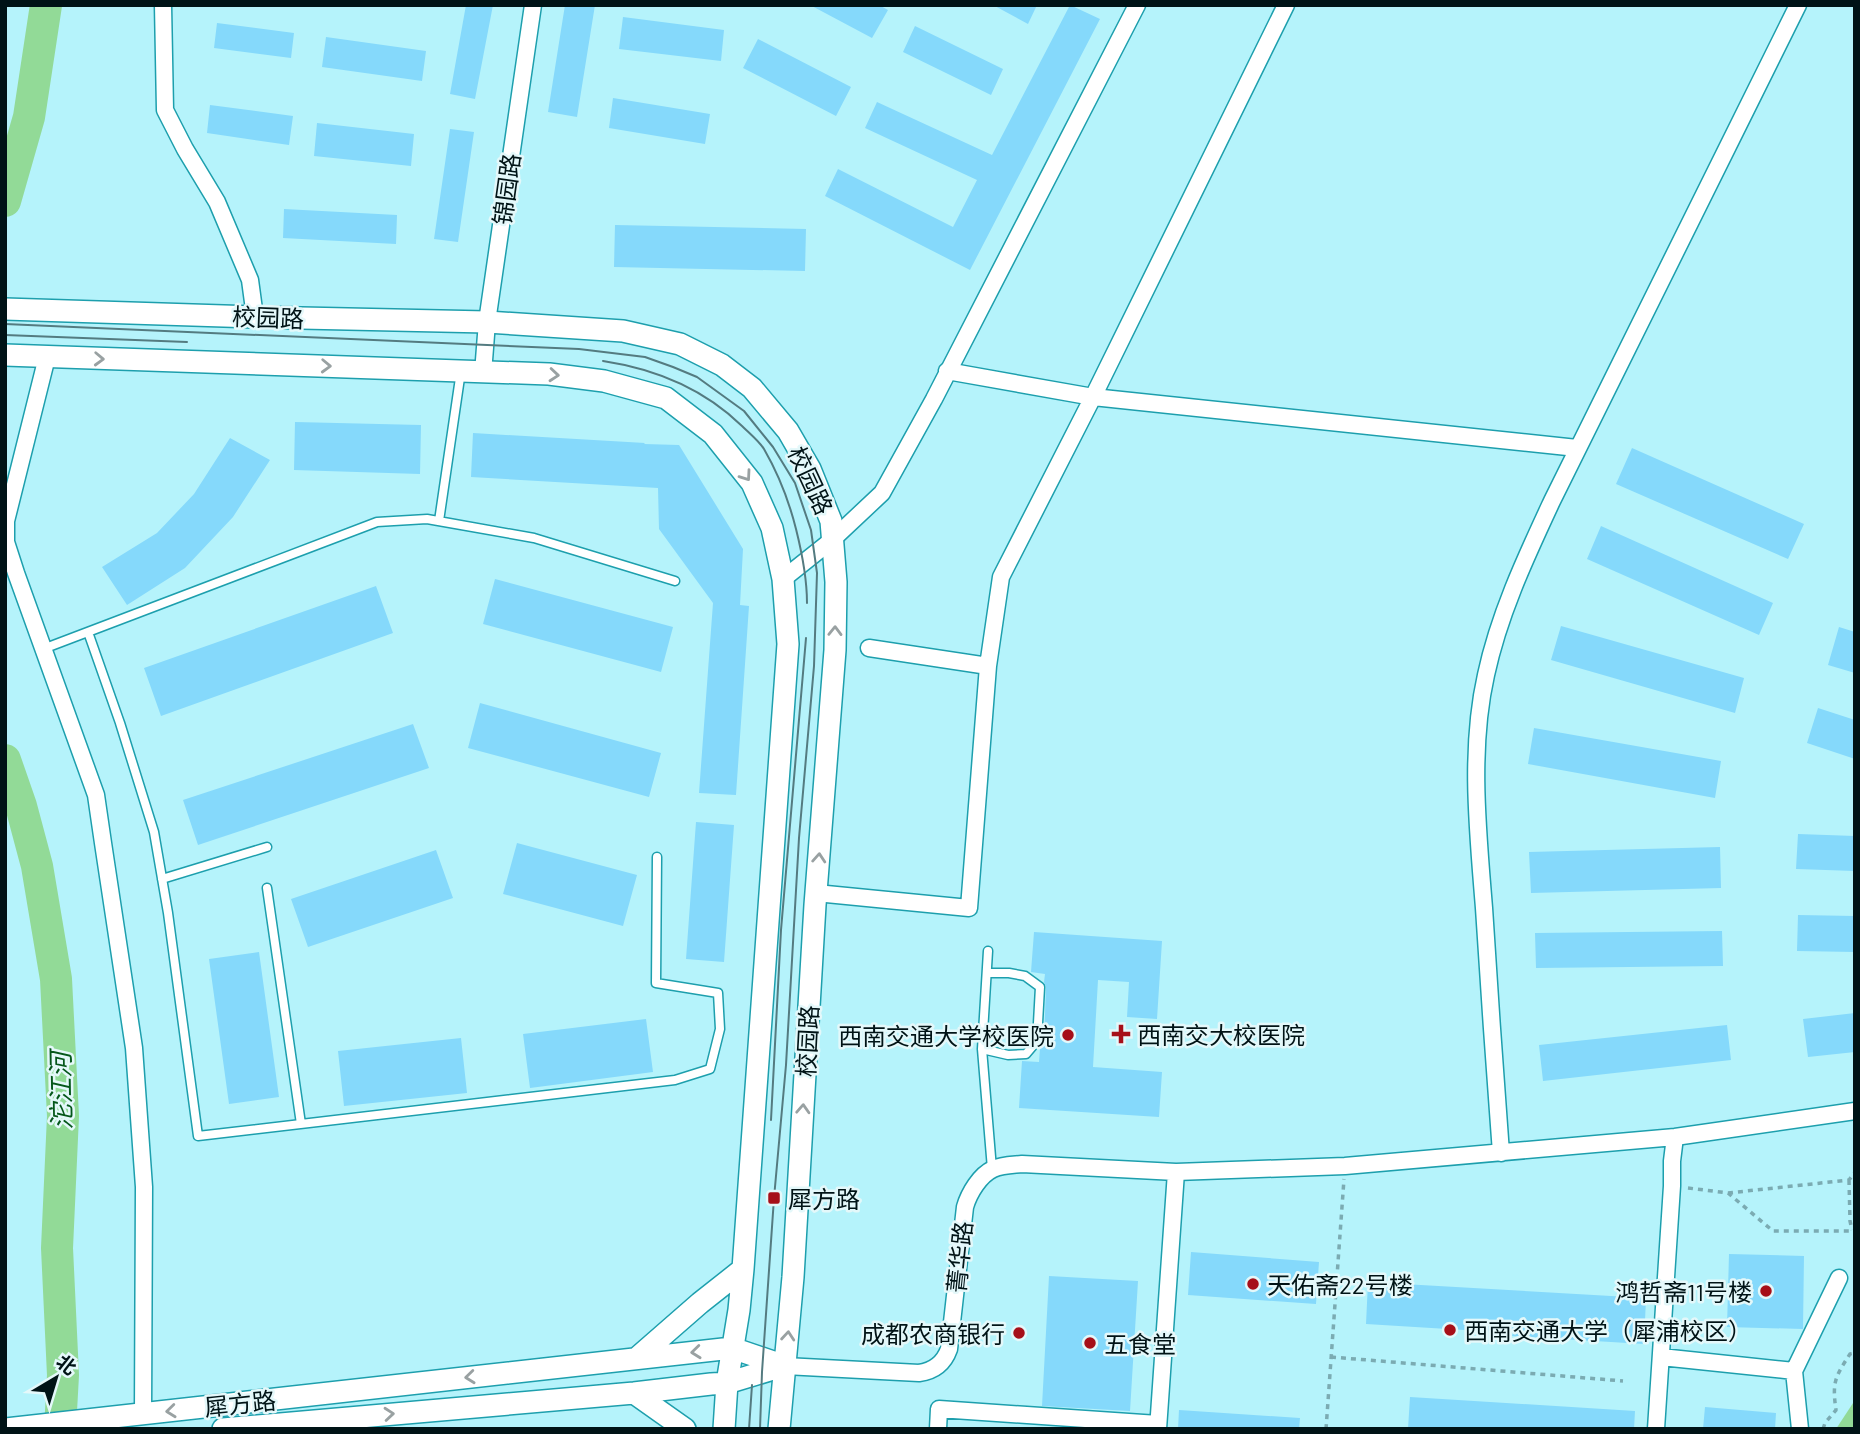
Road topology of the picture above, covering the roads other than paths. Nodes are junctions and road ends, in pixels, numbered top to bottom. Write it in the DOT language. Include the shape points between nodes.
graph roads {
  1 [pos="163,5"];
  2 [pos="533,5"];
  3 [pos="1137,5"];
  4 [pos="1286,5"];
  5 [pos="1798,5"];
  6 [pos="5,309"];
  7 [pos="255,317"];
  8 [pos="487,322"];
  9 [pos="6,356"];
  10 [pos="47,357"];
  11 [pos="461,371"];
  12 [pos="947,371"];
  13 [pos="483,373"];
  14 [pos="1093,397"];
  15 [pos="1577,448"];
  16 [pos="439,521"];
  17 [pos="832,540"];
  18 [pos="783,579"];
  19 [pos="675,581"];
  20 [pos="88,632"];
  21 [pos="869,648"];
  22 [pos="43,649"];
  23 [pos="988,666"];
  24 [pos="267,847"];
  25 [pos="657,857"];
  26 [pos="162,879"];
  27 [pos="267,888"];
  28 [pos="816,893"];
  29 [pos="988,951"];
  30 [pos="987,973"];
  31 [pos="982,1049"];
  32 [pos="1855,1111"];
  33 [pos="301,1124"];
  34 [pos="1675,1137"];
  35 [pos="1501,1153"];
  36 [pos="992,1170"];
  37 [pos="1177,1172"];
  38 [pos="743,1269"];
  39 [pos="1839,1278"];
  40 [pos="732,1348"];
  41 [pos="1661,1357"];
  42 [pos="637,1359"];
  43 [pos="785,1366"];
  44 [pos="1794,1371"];
  45 [pos="727,1382"];
  46 [pos="634,1393"];
  47 [pos="143,1414"];
  48 [pos="333,1424"];
  49 [pos="1158,1426"];
  50 [pos="14,1428"];
  51 [pos="232,1428"];
  52 [pos="685,1429"];
  53 [pos="724,1429"];
  54 [pos="779,1429"];
  55 [pos="938,1429"];
  56 [pos="1656,1429"];
  57 [pos="1800,1429"];
  1 -- 7 [label="street" via="165,110 217,202 250,280"];
  2 -- 8 [label="street, 锦园路"];
  3 -- 12 [label="street"];
  4 -- 14 [label="street"];
  5 -- 15 [label="street"];
  6 -- 7 [label="street, 校园路"];
  7 -- 8 [label="street, 校园路"];
  8 -- 13 [label="street, 锦园路"];
  8 -- 17 [label="street, 校园路" via="623,331 680,344 722,365 752,388 788,431 831,521"];
  9 -- 10 [label="street, 校园路"];
  10 -- 11 [label="street, 校园路, one-way"];
  10 -- 22 [label="street" via="6,521 6,542"];
  11 -- 13 [label="street, 校园路"];
  11 -- 16 [label="lane"];
  12 -- 14 [label="street"];
  12 -- 17 [label="street" via="882,493"];
  13 -- 18 [label="street, 校园路, one-way" via="604,381 666,398 713,434 752,483 772,528"];
  14 -- 15 [label="street"];
  14 -- 23 [label="street" via="1001,577"];
  15 -- 35 [label="street" via="1506,608 1485,677 1479,720 1478,824"];
  16 -- 19 [label="lane" via="534,538"];
  16 -- 20 [label="lane" via="377,522"];
  17 -- 18 [label="street"];
  28 -- 17 [label="street, 校园路, one-way" via="835,650"];
  18 -- 38 [label="street, 校园路" via="789,644"];
  20 -- 22 [label="lane"];
  20 -- 26 [label="lane" via="154,831"];
  21 -- 23 [label="street"];
  22 -- 47 [label="street" via="96,795 134,1048 144,1187"];
  23 -- 28 [label="street" via="969,908"];
  24 -- 26 [label="lane"];
  25 -- 33 [label="lane" via="656,983 718,993 720,1029 710,1069 675,1080"];
  26 -- 33 [label="lane" via="198,1136"];
  27 -- 33 [label="lane"];
  43 -- 28 [label="street, 校园路, one-way"];
  29 -- 30 [label="lane"];
  30 -- 31 [label="lane"];
  30 -- 31 [label="lane" via="1025,976 1040,986 1037,1041 1026,1054"];
  31 -- 36 [label="lane"];
  32 -- 34 [label="street"];
  34 -- 35 [label="street"];
  34 -- 41 [label="street"];
  35 -- 37 [label="street" via="1345,1166"];
  36 -- 37 [label="street" via="1022,1164"];
  36 -- 43 [label="street, 菁华路" via="972,1191 965,1207 950,1349 938,1366 925,1372"];
  37 -- 49 [label="street"];
  38 -- 40 [label="street, 校园路"];
  38 -- 42 [label="street"];
  39 -- 44 [label="street"];
  40 -- 42 [label="street, 犀方路, one-way"];
  40 -- 43 [label="street, 犀方路"];
  40 -- 45 [label="street, 校园路"];
  41 -- 44 [label="street"];
  41 -- 56 [label="street"];
  42 -- 47 [label="street, 犀方路, one-way"];
  43 -- 45 [label="street, 犀方路"];
  43 -- 54 [label="street, 校园路"];
  44 -- 57 [label="street"];
  45 -- 46 [label="street, 犀方路"];
  45 -- 53 [label="street, 校园路"];
  48 -- 46 [label="street, 犀方路, one-way"];
  46 -- 52 [label="street"];
  47 -- 50 [label="street, 犀方路"];
  48 -- 51 [label="street, 犀方路"];
  49 -- 55 [label="street" via="939,1409"];
}
